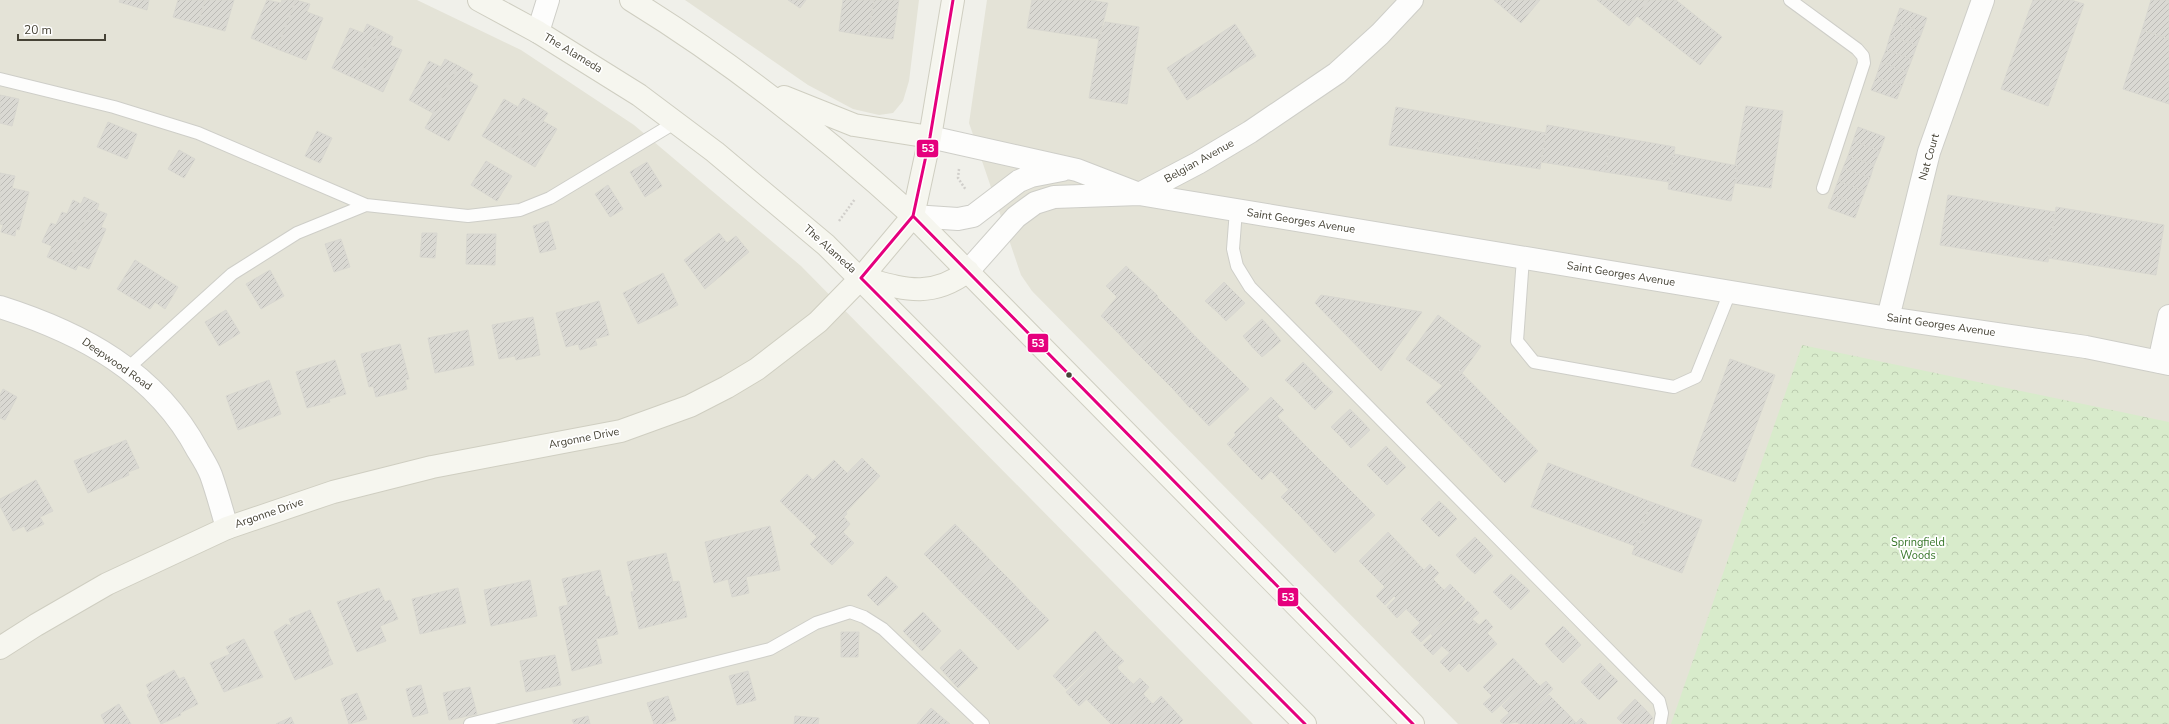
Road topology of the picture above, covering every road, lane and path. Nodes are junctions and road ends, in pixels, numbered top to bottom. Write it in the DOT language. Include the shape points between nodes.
graph roads {
  1 [pos="479,0"];
  2 [pos="548,0"];
  3 [pos="631,0"];
  4 [pos="952,0"];
  5 [pos="1412,0"];
  6 [pos="1790,0"];
  7 [pos="1983,0"];
  8 [pos="538,32"];
  9 [pos="0,79"];
  10 [pos="754,84"];
  11 [pos="676,122"];
  12 [pos="930,137"];
  13 [pos="960,163"];
  14 [pos="1077,170"];
  15 [pos="1823,188"];
  16 [pos="859,194"];
  17 [pos="969,194"];
  18 [pos="1139,194"];
  19 [pos="366,205"];
  20 [pos="1236,210"];
  21 [pos="913,216"];
  22 [pos="838,222"];
  23 [pos="1523,258"];
  24 [pos="968,271"];
  25 [pos="861,278"];
  26 [pos="1730,292"];
  27 [pos="0,307"];
  28 [pos="2169,316"];
  29 [pos="1888,318"];
  30 [pos="2164,363"];
  31 [pos="127,369"];
  32 [pos="226,528"];
  33 [pos="0,648"];
  34 [pos="470,724"];
  35 [pos="983,724"];
  36 [pos="1305,724"];
  37 [pos="1413,724"];
  38 [pos="1660,724"];
  1 -- 8 [label="main road, The Alameda"];
  2 -- 8 [label="street"];
  3 -- 10 [label="main road" via="667,22"];
  4 -- 12 [label="main road, Argonne Drive"];
  5 -- 18 [label="street, Belgian Avenue" via="1380,34 1331,78 1250,132"];
  6 -- 15 [label="lane" via="1863,56 1864,63"];
  7 -- 29 [label="street, Nat Court" via="1928,152"];
  8 -- 11 [label="main road, The Alameda" via="597,67"];
  9 -- 19 [label="lane" via="114,107 198,133"];
  10 -- 12 [label="main road" via="854,126"];
  10 -- 21 [label="main road" via="828,142"];
  11 -- 19 [label="lane" via="550,198 520,210 468,216"];
  11 -- 25 [label="main road, The Alameda" via="774,200"];
  12 -- 14 [label="street, Saint Georges Avenue"];
  12 -- 21 [label="main road, Argonne Drive"];
  13 -- 17 [label="path" via="958,178"];
  14 -- 18 [label="street, Saint Georges Avenue"];
  14 -- 21 [label="street, Saint Georges Avenue" via="1058,170 1031,176 1020,181 973,216 958,219"];
  16 -- 22 [label="path"];
  18 -- 20 [label="street, Saint Georges Avenue"];
  18 -- 24 [label="street, Belgian Avenue" via="1054,196 1035,202 1016,216"];
  19 -- 31 [label="lane" via="297,233 232,274"];
  20 -- 23 [label="street, Saint Georges Avenue"];
  20 -- 38 [label="lane" via="1233,249 1237,266 1250,286 1659,701 1662,713"];
  21 -- 24 [label="main road"];
  21 -- 25 [label="main road, Argonne Drive"];
  23 -- 26 [label="street, Saint Georges Avenue"];
  23 -- 26 [label="lane" via="1517,341 1534,362 1674,387 1696,377"];
  24 -- 25 [label="main road" via="956,280 927,290 904,290"];
  24 -- 37 [label="main road"];
  25 -- 32 [label="main road, Argonne Drive" via="818,322 756,369 690,406 654,421 621,431 432,467 280,508"];
  25 -- 36 [label="main road, The Alameda"];
  26 -- 29 [label="street, Saint Georges Avenue"];
  27 -- 31 [label="street, Deepwood Road" via="33,317 82,339"];
  28 -- 30 [label="street"];
  29 -- 30 [label="street, Saint Georges Avenue" via="2086,347"];
  31 -- 32 [label="street, Deepwood Road" via="156,392 186,428 211,474"];
  32 -- 33 [label="main road, Argonne Drive" via="107,584"];
  34 -- 35 [label="lane" via="770,649 816,623 850,612 884,629"];
}
